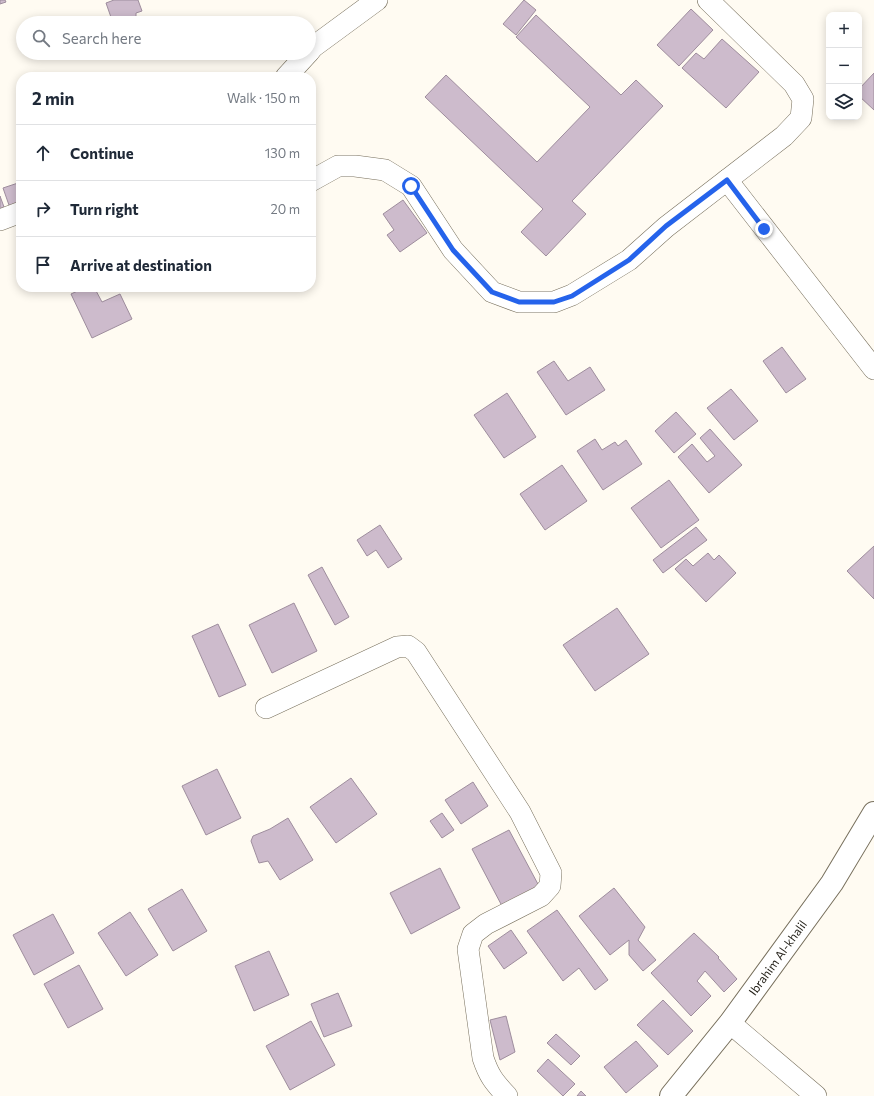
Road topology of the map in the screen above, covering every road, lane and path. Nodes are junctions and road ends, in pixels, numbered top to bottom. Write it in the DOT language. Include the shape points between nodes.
graph roads {
  1 [pos="377,0"];
  2 [pos="708,0"];
  3 [pos="316,45"];
  4 [pos="301,60"];
  5 [pos="290,72"];
  6 [pos="316,178"];
  7 [pos="727,180"];
  8 [pos="16,214"];
  9 [pos="0,220"];
  10 [pos="874,370"];
  11 [pos="266,708"];
  12 [pos="874,813"];
  13 [pos="730,1023"];
  14 [pos="507,1096"];
  15 [pos="671,1096"];
  16 [pos="816,1096"];
  1 -- 3 [label="street"];
  2 -- 7 [label="street" via="794,84 803,99 801,118 784,136"];
  4 -- 5 [label="street"];
  6 -- 7 [label="street" via="338,166 385,170 411,186 453,250 492,292 519,302 554,302 572,296 629,260 666,226"];
  7 -- 10 [label="street"];
  8 -- 9 [label="street"];
  11 -- 14 [label="street" via="397,647 408,646 416,652 520,812 551,873 550,886 541,896 486,924 473,934 468,949 483,1058 488,1074"];
  12 -- 13 [label="street, Ibrahim Al-khalil" via="832,883"];
  13 -- 15 [label="street, Ibrahim Al-khalil"];
  13 -- 16 [label="street"];
}
